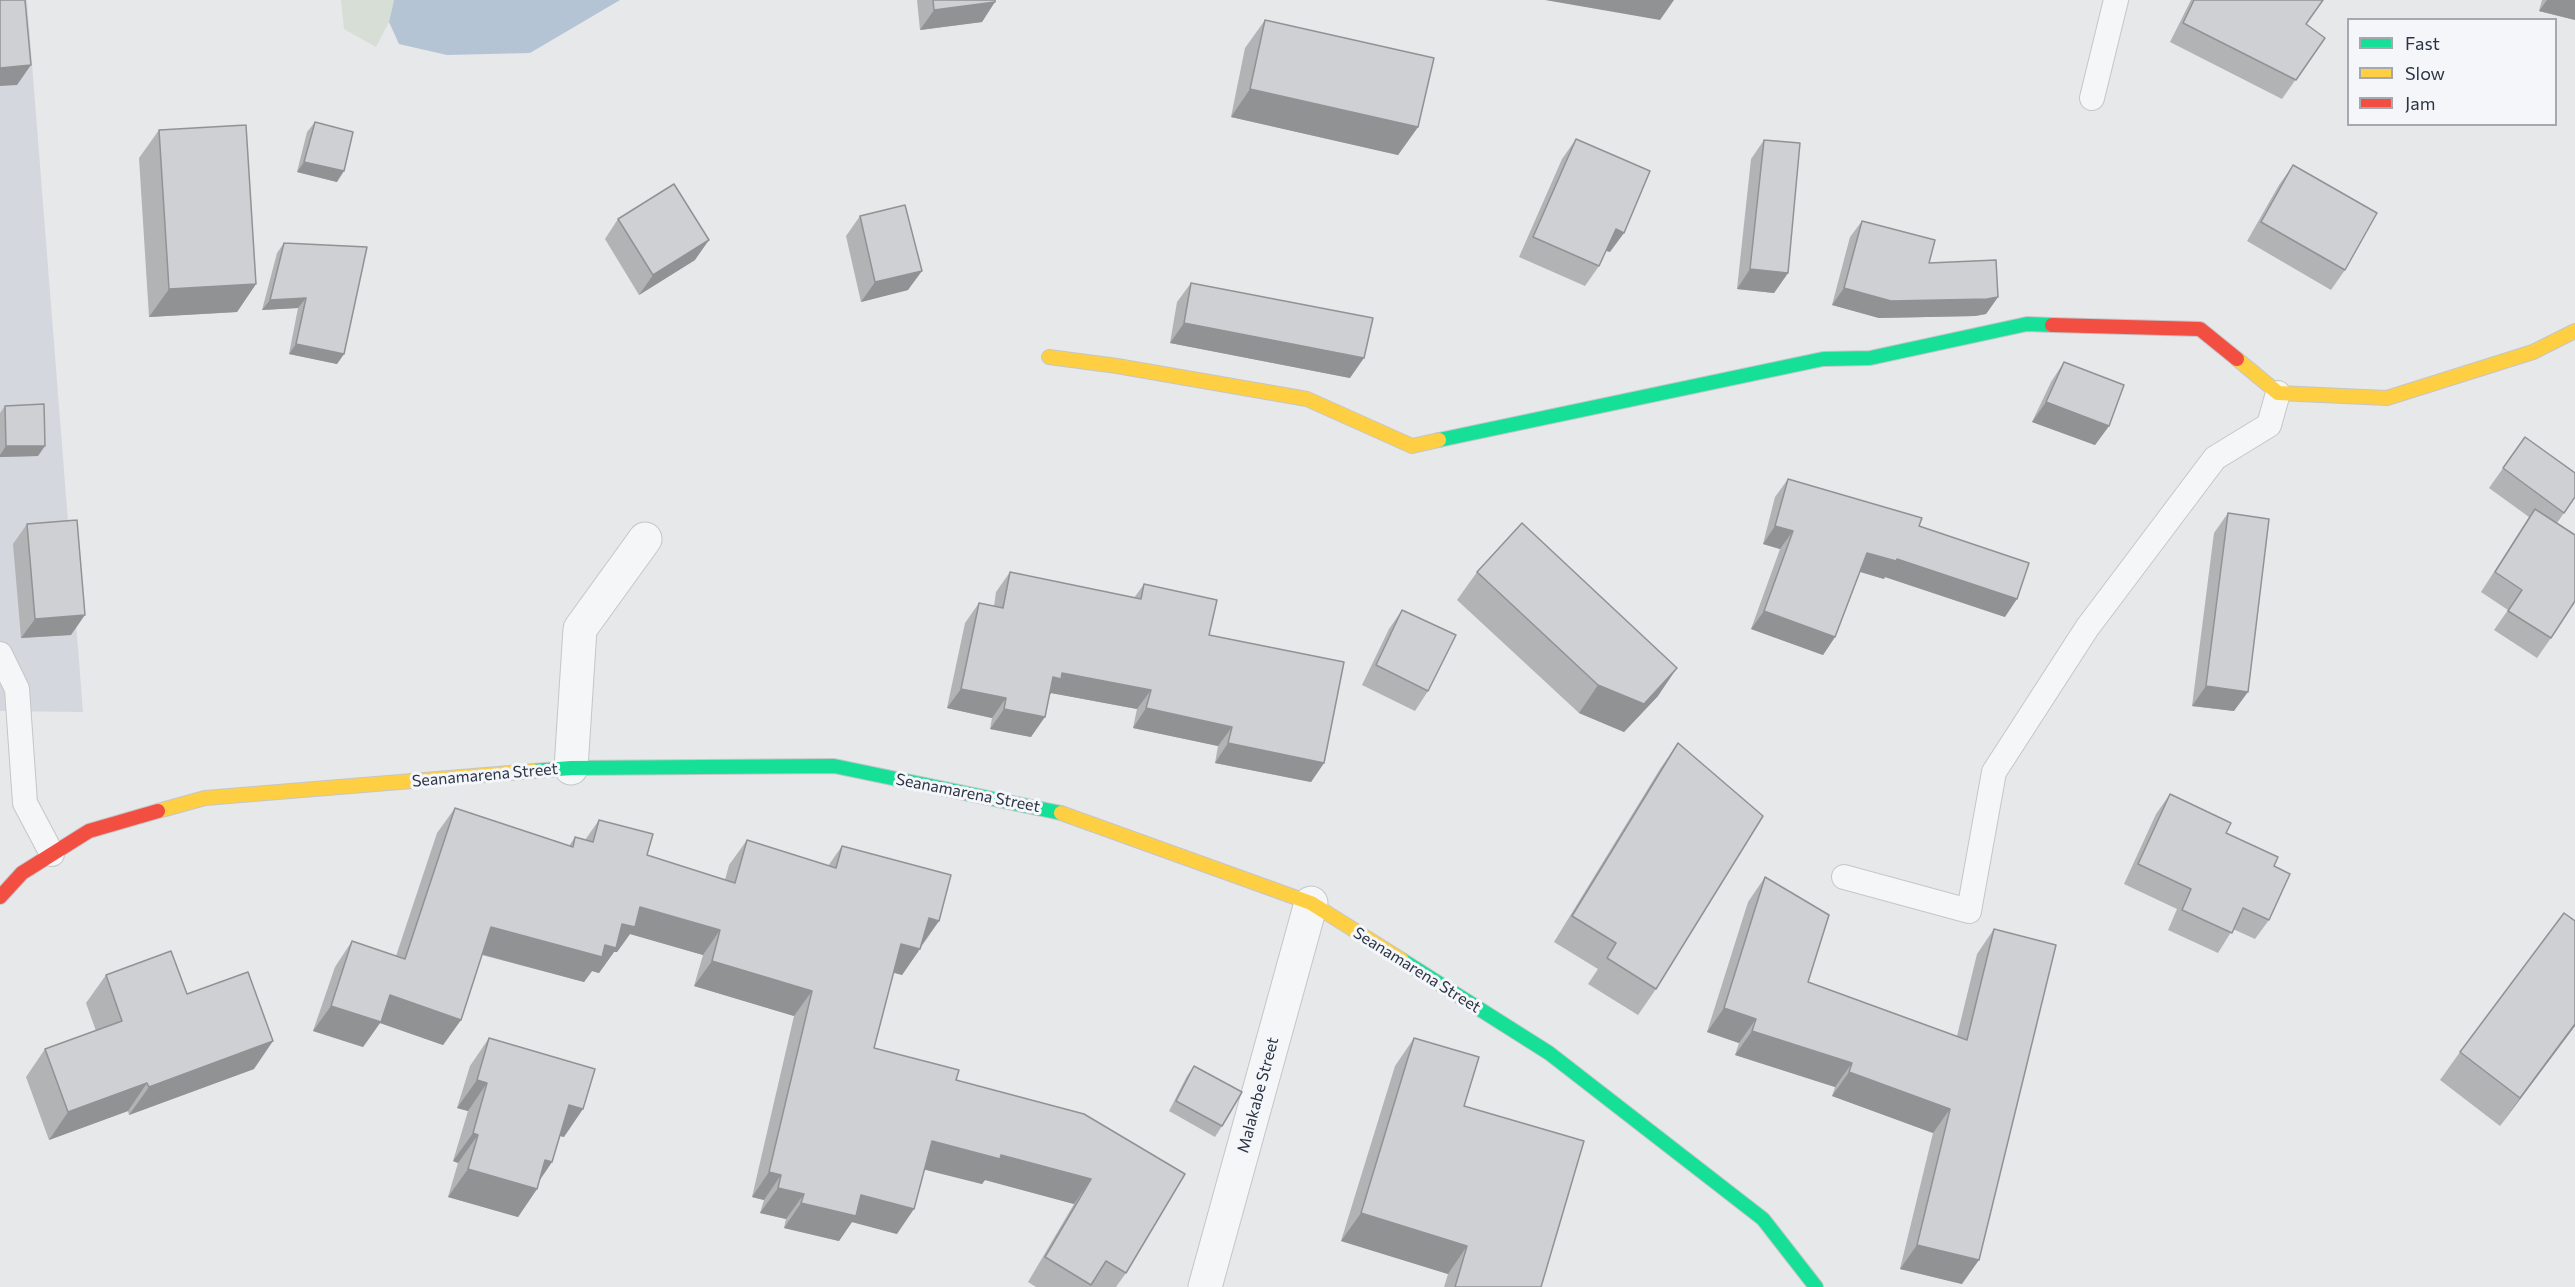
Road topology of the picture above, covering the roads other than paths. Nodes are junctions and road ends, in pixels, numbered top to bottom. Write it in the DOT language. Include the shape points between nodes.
graph roads {
  1 [pos="2116,0"];
  2 [pos="2092,98"];
  3 [pos="2575,331"];
  4 [pos="1049,357"];
  5 [pos="2278,393"];
  6 [pos="645,539"];
  7 [pos="0,654"];
  8 [pos="10,742"];
  9 [pos="571,768"];
  10 [pos="52,854"];
  11 [pos="1844,877"];
  12 [pos="0,897"];
  13 [pos="1311,903"];
  14 [pos="1205,1287"];
  15 [pos="1816,1287"];
  1 -- 2 [label="lane"];
  3 -- 5 [label="street" via="2534,352 2387,398"];
  4 -- 5 [label="street" via="1307,399 1412,446 1823,359 1870,358 2027,324 2200,329"];
  5 -- 11 [label="lane" via="2269,425 2215,458 2087,628 1994,772 1969,911"];
  6 -- 9 [label="street" via="580,629"];
  7 -- 8 [label="lane" via="18,689"];
  8 -- 10 [label="lane" via="25,803"];
  9 -- 10 [label="street, Seanamarena Street" via="206,798 89,831"];
  9 -- 13 [label="street, Seanamarena Street" via="834,766 1050,808"];
  10 -- 12 [label="street, Seanamarena Street" via="22,873"];
  13 -- 14 [label="street, Malakabe Street"];
  13 -- 15 [label="street, Seanamarena Street" via="1549,1053 1764,1219"];
}
